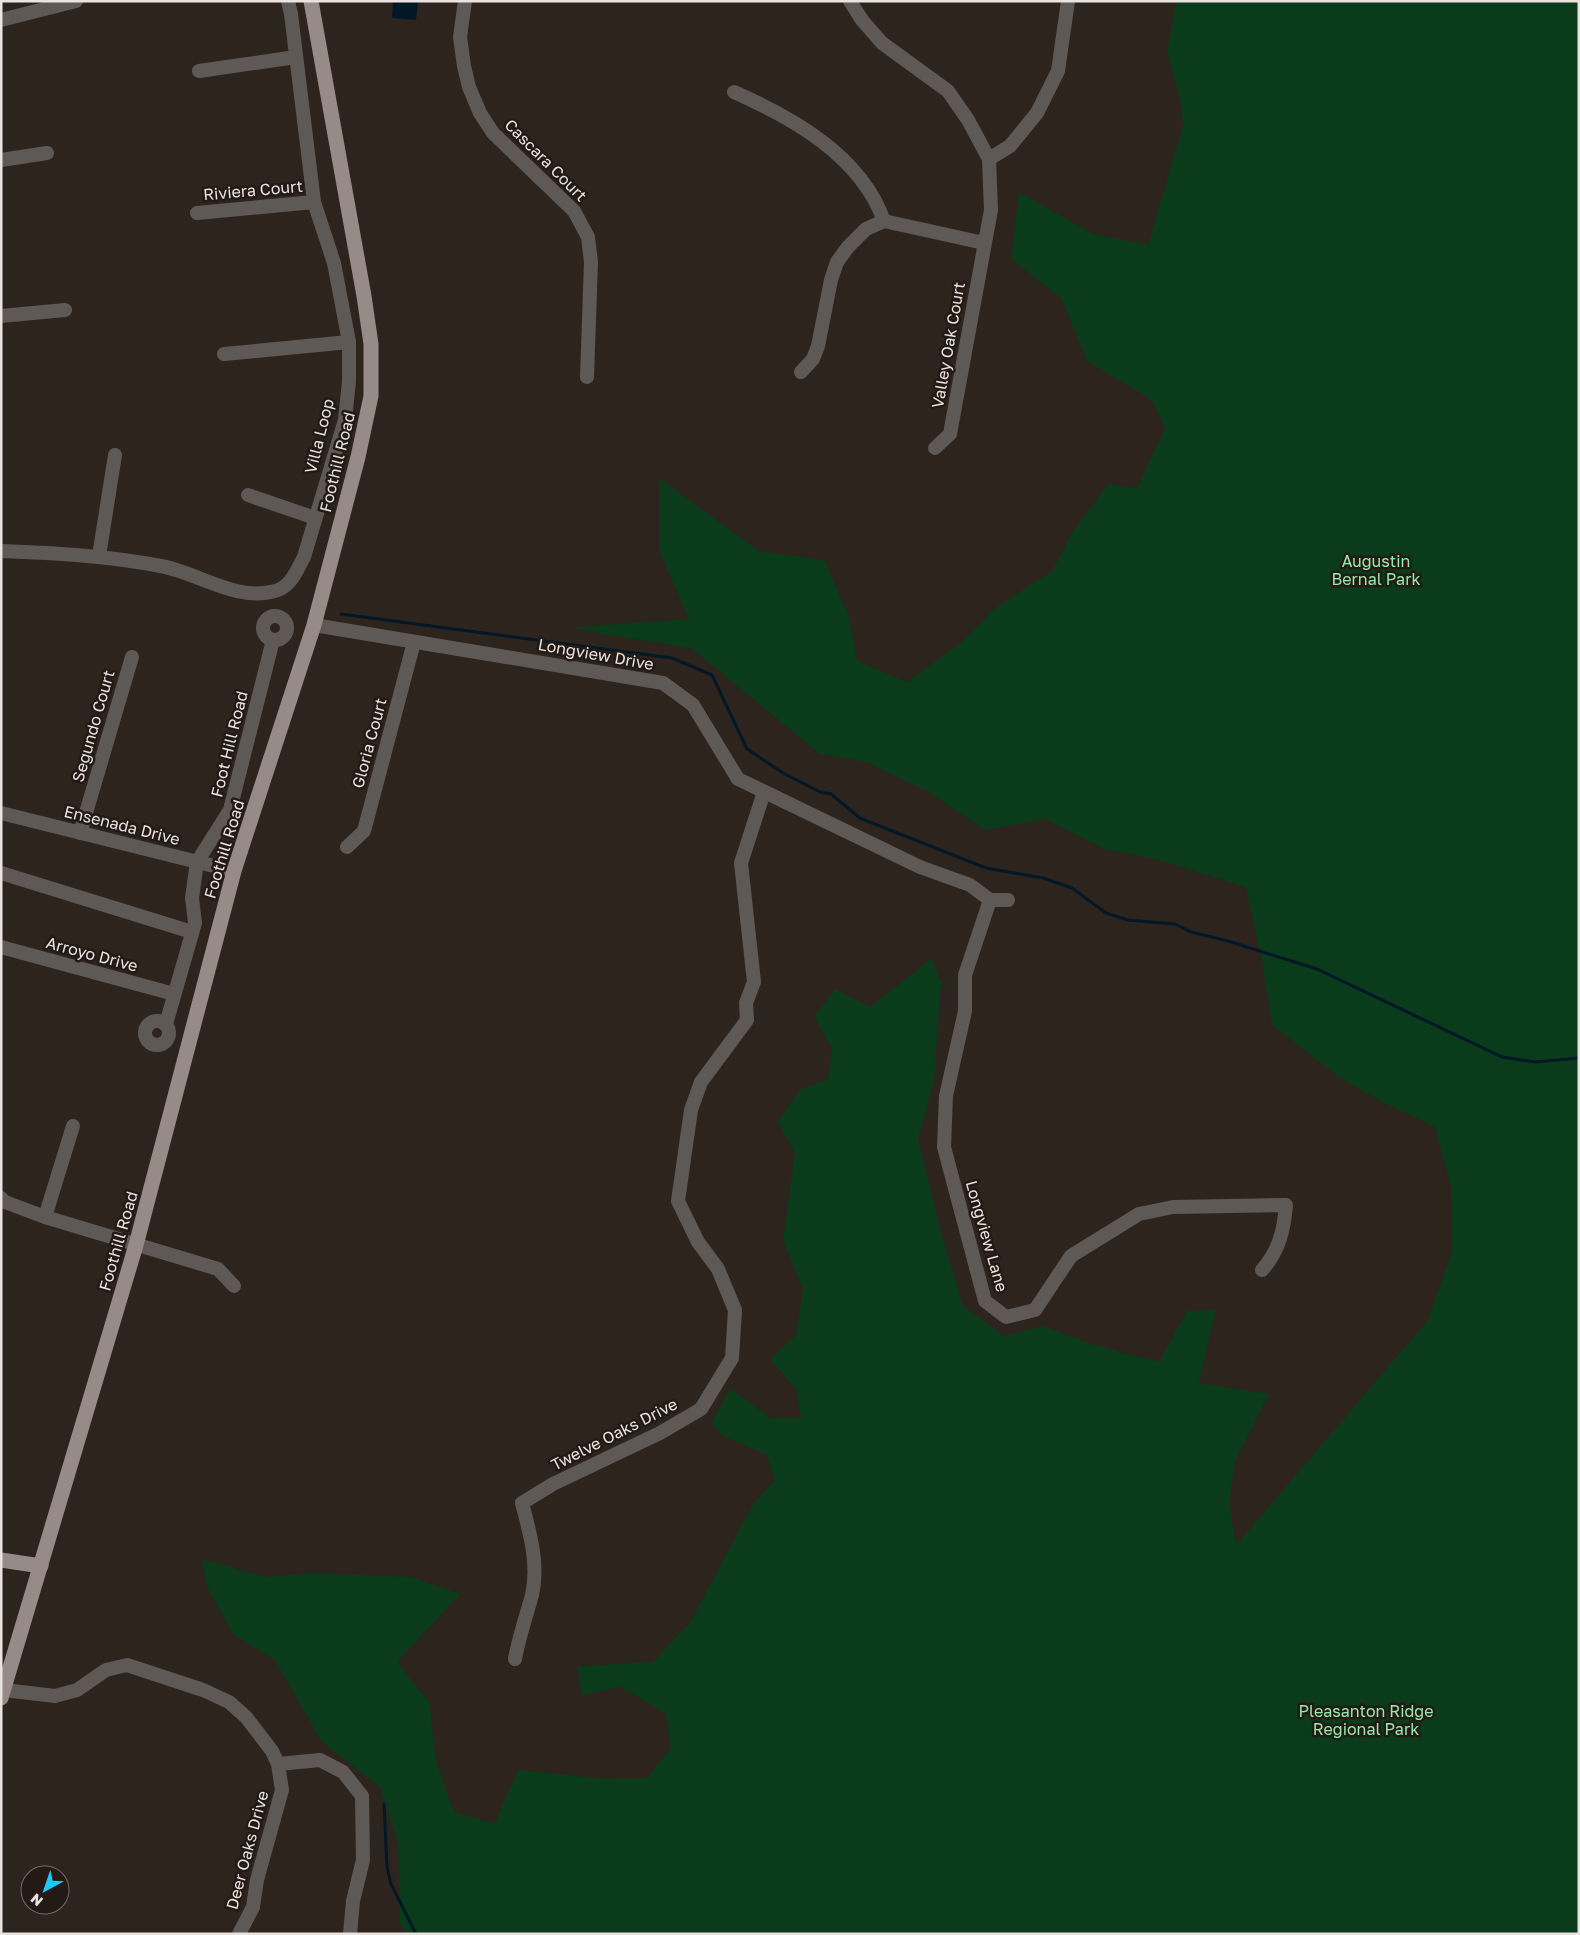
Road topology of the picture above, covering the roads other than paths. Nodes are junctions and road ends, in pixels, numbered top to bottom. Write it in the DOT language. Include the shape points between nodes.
graph roads {
  1 [pos="76,1"];
  2 [pos="288,1"];
  3 [pos="311,1"];
  4 [pos="465,1"];
  5 [pos="850,1"];
  6 [pos="1068,1"];
  7 [pos="1,20"];
  8 [pos="296,57"];
  9 [pos="199,71"];
  10 [pos="734,92"];
  11 [pos="47,153"];
  12 [pos="989,159"];
  13 [pos="1,160"];
  14 [pos="314,202"];
  15 [pos="196,212"];
  16 [pos="884,221"];
  17 [pos="984,243"];
  18 [pos="65,310"];
  19 [pos="1,316"];
  20 [pos="349,342"];
  21 [pos="224,354"];
  22 [pos="801,372"];
  23 [pos="587,377"];
  24 [pos="936,448"];
  25 [pos="115,455"];
  26 [pos="248,495"];
  27 [pos="315,518"];
  28 [pos="1,551"];
  29 [pos="99,556"];
  30 [pos="314,625"];
  31 [pos="273,640"];
  32 [pos="414,642"];
  33 [pos="132,657"];
  34 [pos="764,792"];
  35 [pos="1,813"];
  36 [pos="80,833"];
  37 [pos="347,847"];
  38 [pos="197,862"];
  39 [pos="234,871"];
  40 [pos="1,873"];
  41 [pos="990,900"];
  42 [pos="1008,900"];
  43 [pos="192,932"];
  44 [pos="1,947"];
  45 [pos="174,994"];
  46 [pos="166,1024"];
  47 [pos="73,1126"];
  48 [pos="1,1198"];
  49 [pos="45,1217"];
  50 [pos="136,1244"];
  51 [pos="1262,1270"];
  52 [pos="234,1286"];
  53 [pos="1,1560"];
  54 [pos="41,1566"];
  55 [pos="515,1659"];
  56 [pos="2,1694"];
  57 [pos="278,1764"];
  58 [pos="239,1934"];
  59 [pos="350,1934"];
  1 -- 7 [label="street"];
  2 -- 8 [label="street, Villa Loop"];
  3 -- 30 [label="main road, Foothill Road" via="364,296 371,352 371,396"];
  4 -- 23 [label="street, Cascara Court" via="460,37 469,87 480,113 493,133 574,211 588,237 591,262"];
  5 -- 12 [label="street" via="882,43 948,91"];
  6 -- 12 [label="street" via="1058,71 1037,114 1010,146"];
  8 -- 9 [label="street"];
  8 -- 14 [label="street, Villa Loop"];
  10 -- 16 [label="street" via="766,106 844,160 866,184"];
  11 -- 13 [label="street"];
  12 -- 17 [label="street, Valley Oak Court" via="991,210"];
  14 -- 15 [label="street, Riviera Court"];
  14 -- 20 [label="street, Villa Loop" via="334,264"];
  16 -- 17 [label="street"];
  16 -- 22 [label="street" via="866,229 837,262 818,346 813,359"];
  17 -- 24 [label="street, Valley Oak Court" via="950,434"];
  18 -- 19 [label="street"];
  20 -- 21 [label="street"];
  20 -- 27 [label="street, Villa Loop" via="345,420"];
  25 -- 29 [label="street"];
  26 -- 27 [label="street"];
  27 -- 29 [label="street, Villa Loop" via="304,557 295,575 277,591 241,593 164,566"];
  28 -- 29 [label="street, Villa Loop"];
  30 -- 32 [label="street, Longview Drive"];
  30 -- 39 [label="main road, Foothill Road"];
  31 -- 38 [label="street, Foot Hill Road" via="230,810"];
  32 -- 34 [label="street, Longview Drive" via="663,683 693,705 738,779"];
  32 -- 37 [label="street, Gloria Court" via="364,832"];
  33 -- 36 [label="street, Segundo Court"];
  34 -- 41 [label="street, Longview Drive" via="920,867 970,885"];
  34 -- 55 [label="street, Twelve Oaks Drive" via="741,863 754,982 746,1003 747,1020 701,1082 691,1110 678,1201 698,1242 718,1269 735,1310 732,1358 701,1409 522,1503 534,1549 532,1594"];
  35 -- 36 [label="street, Ensenada Drive"];
  36 -- 38 [label="street, Ensenada Drive"];
  38 -- 39 [label="street, Ensenada Drive"];
  38 -- 43 [label="street, Foot Hill Road"];
  39 -- 50 [label="main road, Foothill Road"];
  40 -- 43 [label="street"];
  41 -- 42 [label="street"];
  41 -- 51 [label="street, Longview Lane" via="965,975 965,1011 946,1096 944,1147 985,1301 1006,1317 1035,1310 1071,1256 1139,1214 1173,1207 1286,1205 1279,1245"];
  43 -- 45 [label="street, Foot Hill Road"];
  44 -- 45 [label="street, Arroyo Drive"];
  45 -- 46 [label="street, Foot Hill Road"];
  47 -- 49 [label="street"];
  48 -- 49 [label="street"];
  49 -- 50 [label="street"];
  50 -- 52 [label="street" via="218,1269"];
  50 -- 54 [label="main road, Foothill Road"];
  53 -- 54 [label="main road"];
  54 -- 56 [label="main road, Foothill Road"];
  56 -- 57 [label="street, Deer Oaks Drive" via="55,1696 77,1690 106,1670 127,1665 229,1702 266,1742"];
  57 -- 58 [label="street, Deer Oaks Drive" via="282,1790 257,1880 253,1907"];
  57 -- 59 [label="street" via="320,1760 343,1772 362,1796 363,1860 353,1901"];
}
